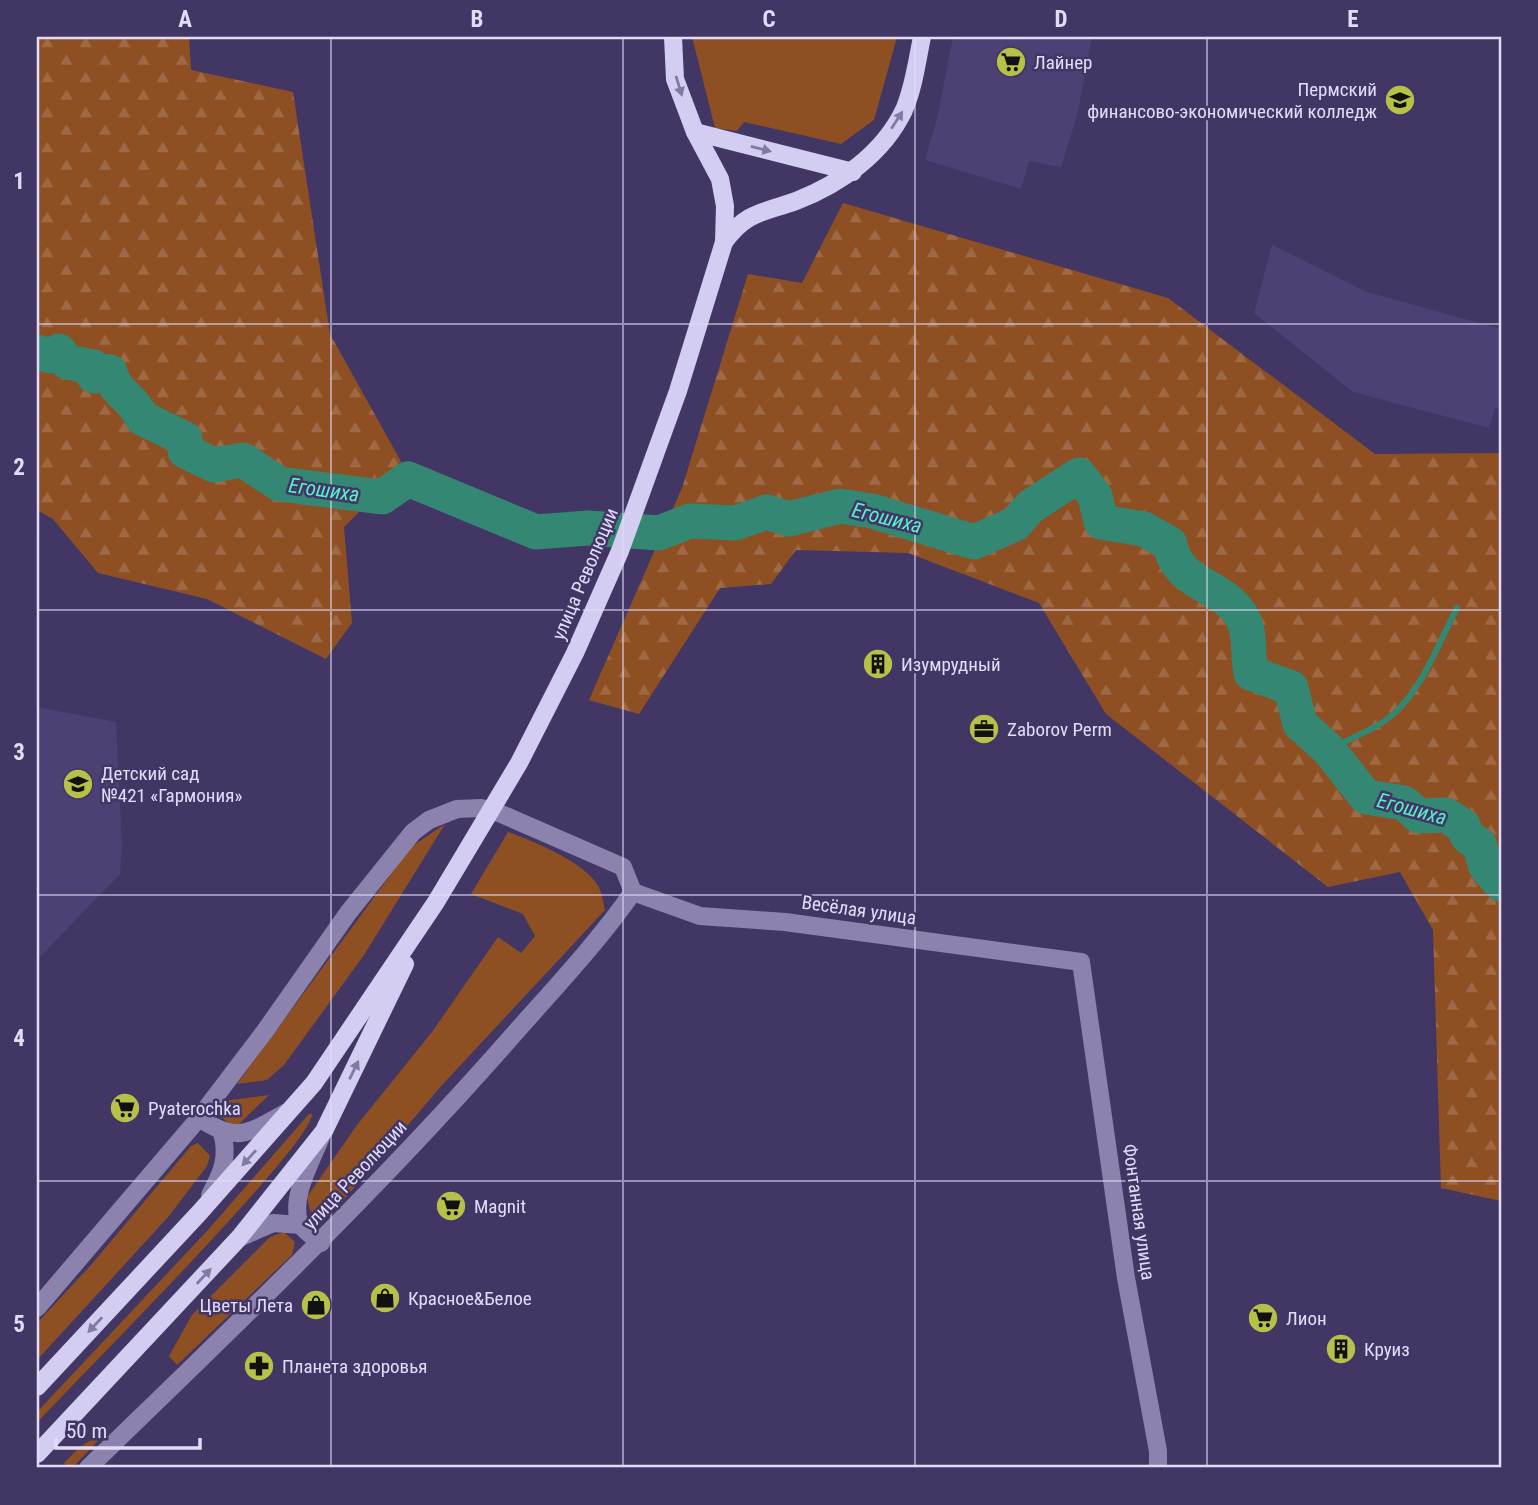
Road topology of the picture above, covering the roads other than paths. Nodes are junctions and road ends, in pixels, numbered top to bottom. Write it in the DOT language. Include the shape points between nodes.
graph roads {
  1 [pos="673,37"];
  2 [pos="922,37"];
  3 [pos="695,132"];
  4 [pos="853,172"];
  5 [pos="724,242"];
  6 [pos="633,892"];
  7 [pos="436,902"];
  8 [pos="1082,962"];
  9 [pos="294,1107"];
  10 [pos="199,1118"];
  11 [pos="324,1131"];
  12 [pos="222,1133"];
  13 [pos="200,1212"];
  14 [pos="301,1225"];
  15 [pos="239,1238"];
  16 [pos="321,1243"];
  17 [pos="37,1308"];
  18 [pos="37,1387"];
  19 [pos="37,1454"];
  20 [pos="88,1468"];
  21 [pos="1158,1468"];
  1 -- 3 [label="main road, улица Революции, one-way" via="675,79"];
  4 -- 2 [label="main road, улица Революции, one-way" via="883,142 903,110"];
  3 -- 4 [label="main road, one-way"];
  3 -- 5 [label="main road, улица Революции" via="720,179"];
  4 -- 5 [label="main road, улица Революции" via="826,189 757,212 737,225"];
  5 -- 7 [label="main road, улица Революции" via="678,391 620,551 519,763"];
  6 -- 8 [label="street, Весёлая улица" via="700,916 785,922"];
  6 -- 10 [label="street" via="623,867 499,813 457,809 429,820 413,832 348,913"];
  6 -- 16 [label="street, улица Революции" via="480,1073"];
  7 -- 9 [label="main road, улица Революции"];
  11 -- 7 [label="main road, улица Революции, one-way"];
  8 -- 21 [label="street, Фонтанная улица"];
  9 -- 12 [label="street" via="263,1126 235,1135"];
  9 -- 13 [label="main road, улица Революции, one-way"];
  10 -- 12 [label="street"];
  10 -- 17 [label="street"];
  11 -- 14 [label="street" via="302,1186"];
  11 -- 15 [label="main road, улица Революции"];
  12 -- 13 [label="street" via="227,1151 221,1175"];
  13 -- 18 [label="main road, улица Революции, one-way"];
  14 -- 15 [label="street" via="273,1223"];
  14 -- 16 [label="street"];
  19 -- 15 [label="main road, улица Революции, one-way"];
  16 -- 20 [label="street, улица Революции"];
}
